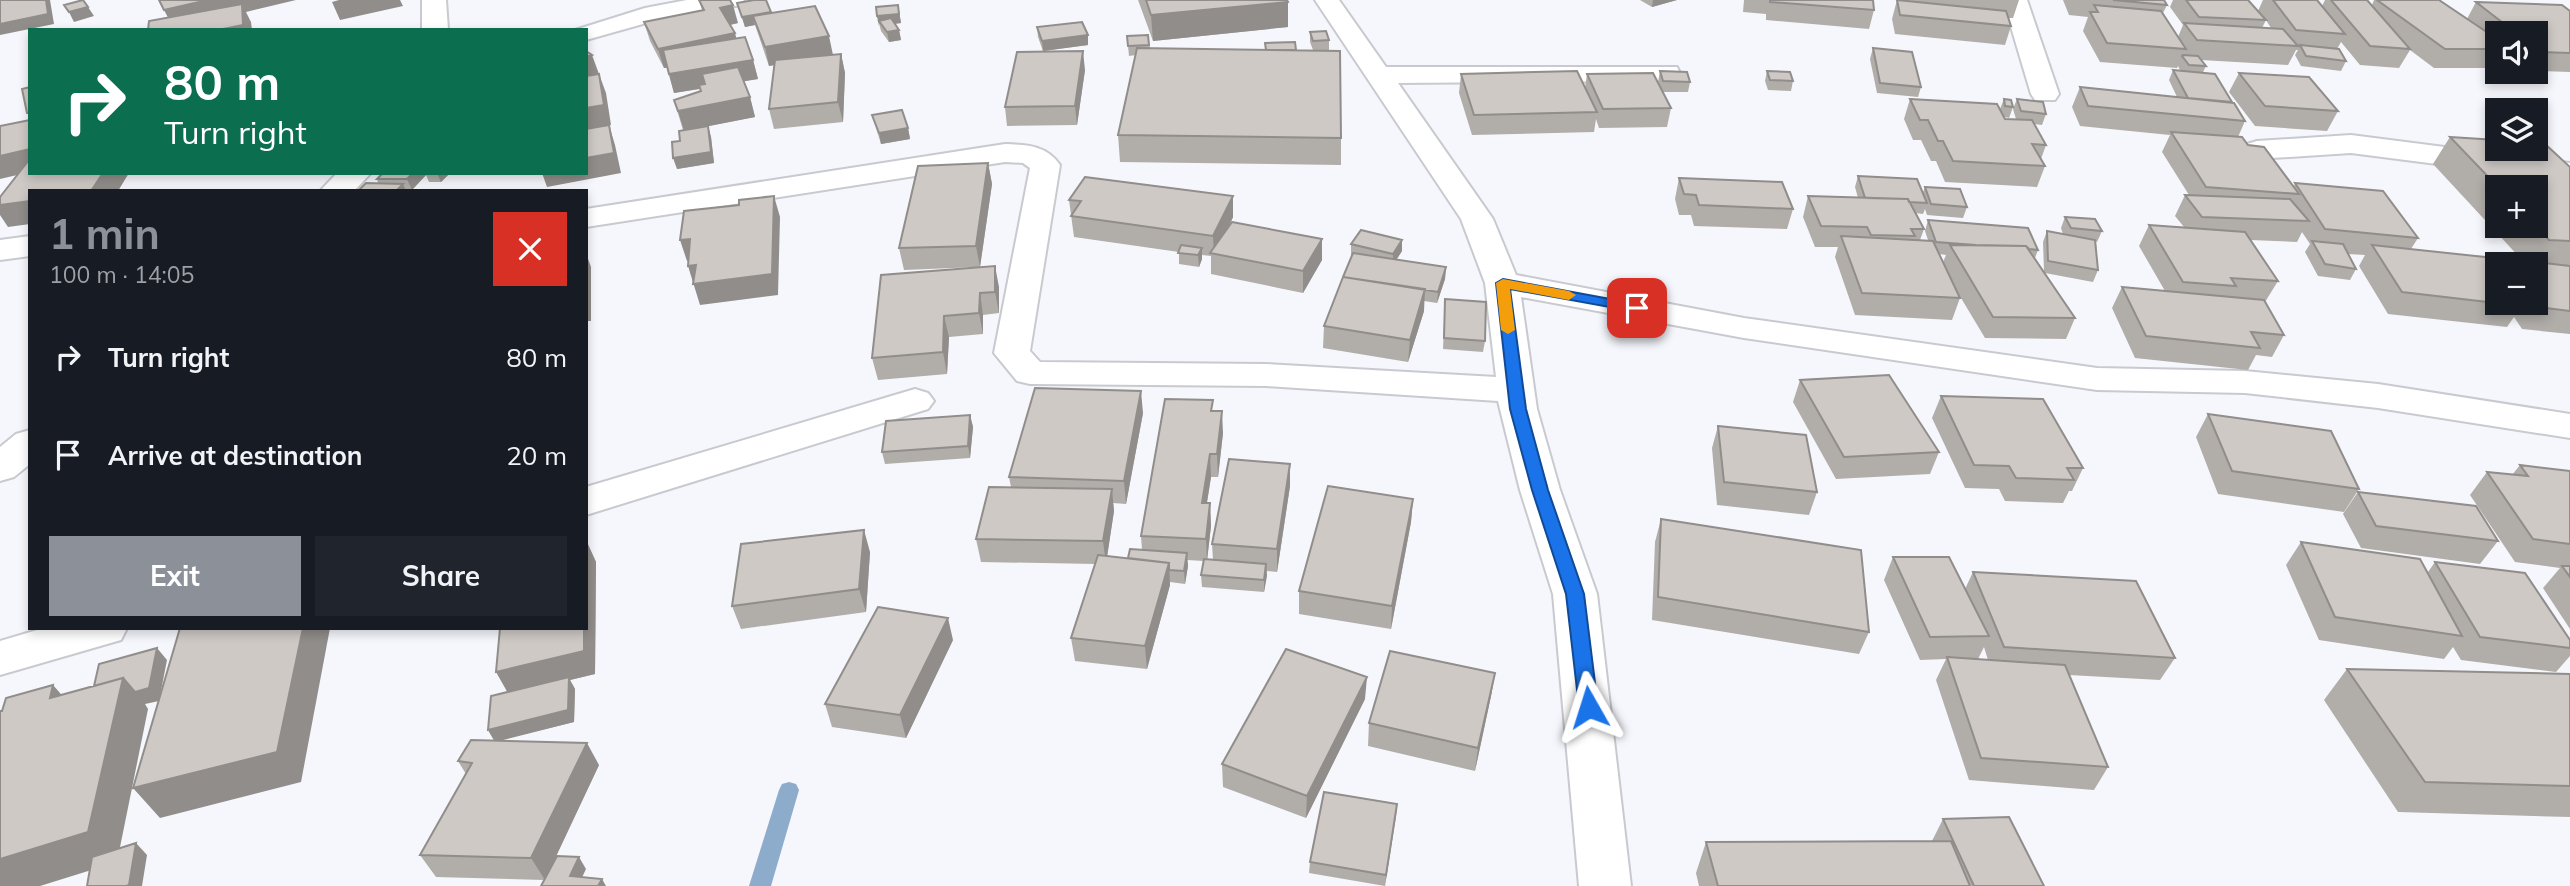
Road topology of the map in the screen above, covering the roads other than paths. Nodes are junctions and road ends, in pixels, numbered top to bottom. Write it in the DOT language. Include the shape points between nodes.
graph roads {
  1 [pos="434,0"];
  2 [pos="732,0"];
  3 [pos="1327,0"];
  4 [pos="2015,0"];
  5 [pos="435,28"];
  6 [pos="588,31"];
  7 [pos="1667,73"];
  8 [pos="1378,75"];
  9 [pos="2045,94"];
  10 [pos="2257,150"];
  11 [pos="2570,172"];
  12 [pos="354,175"];
  13 [pos="337,189"];
  14 [pos="588,218"];
  15 [pos="28,246"];
  16 [pos="0,250"];
  17 [pos="1503,283"];
  18 [pos="1515,390"];
  19 [pos="915,401"];
  20 [pos="2570,426"];
  21 [pos="28,445"];
  22 [pos="0,468"];
  23 [pos="588,500"];
  24 [pos="98,630"];
  25 [pos="0,657"];
  26 [pos="1605,886"];
  1 -- 5 [label="street"];
  2 -- 6 [label="street" via="654,13"];
  3 -- 8 [label="street"];
  4 -- 9 [label="street"];
  7 -- 8 [label="street"];
  8 -- 17 [label="street" via="1477,219"];
  10 -- 11 [label="street" via="2351,144"];
  12 -- 13 [label="street"];
  14 -- 18 [label="street" via="991,155 1030,154 1045,166 1012,353 1030,373 1266,375"];
  15 -- 16 [label="street"];
  17 -- 18 [label="street"];
  17 -- 20 [label="street" via="1744,328 2097,379 2245,382 2378,396"];
  18 -- 26 [label="street" via="1540,490 1575,594"];
  19 -- 23 [label="street"];
  21 -- 22 [label="street"];
  24 -- 25 [label="street"];
}
